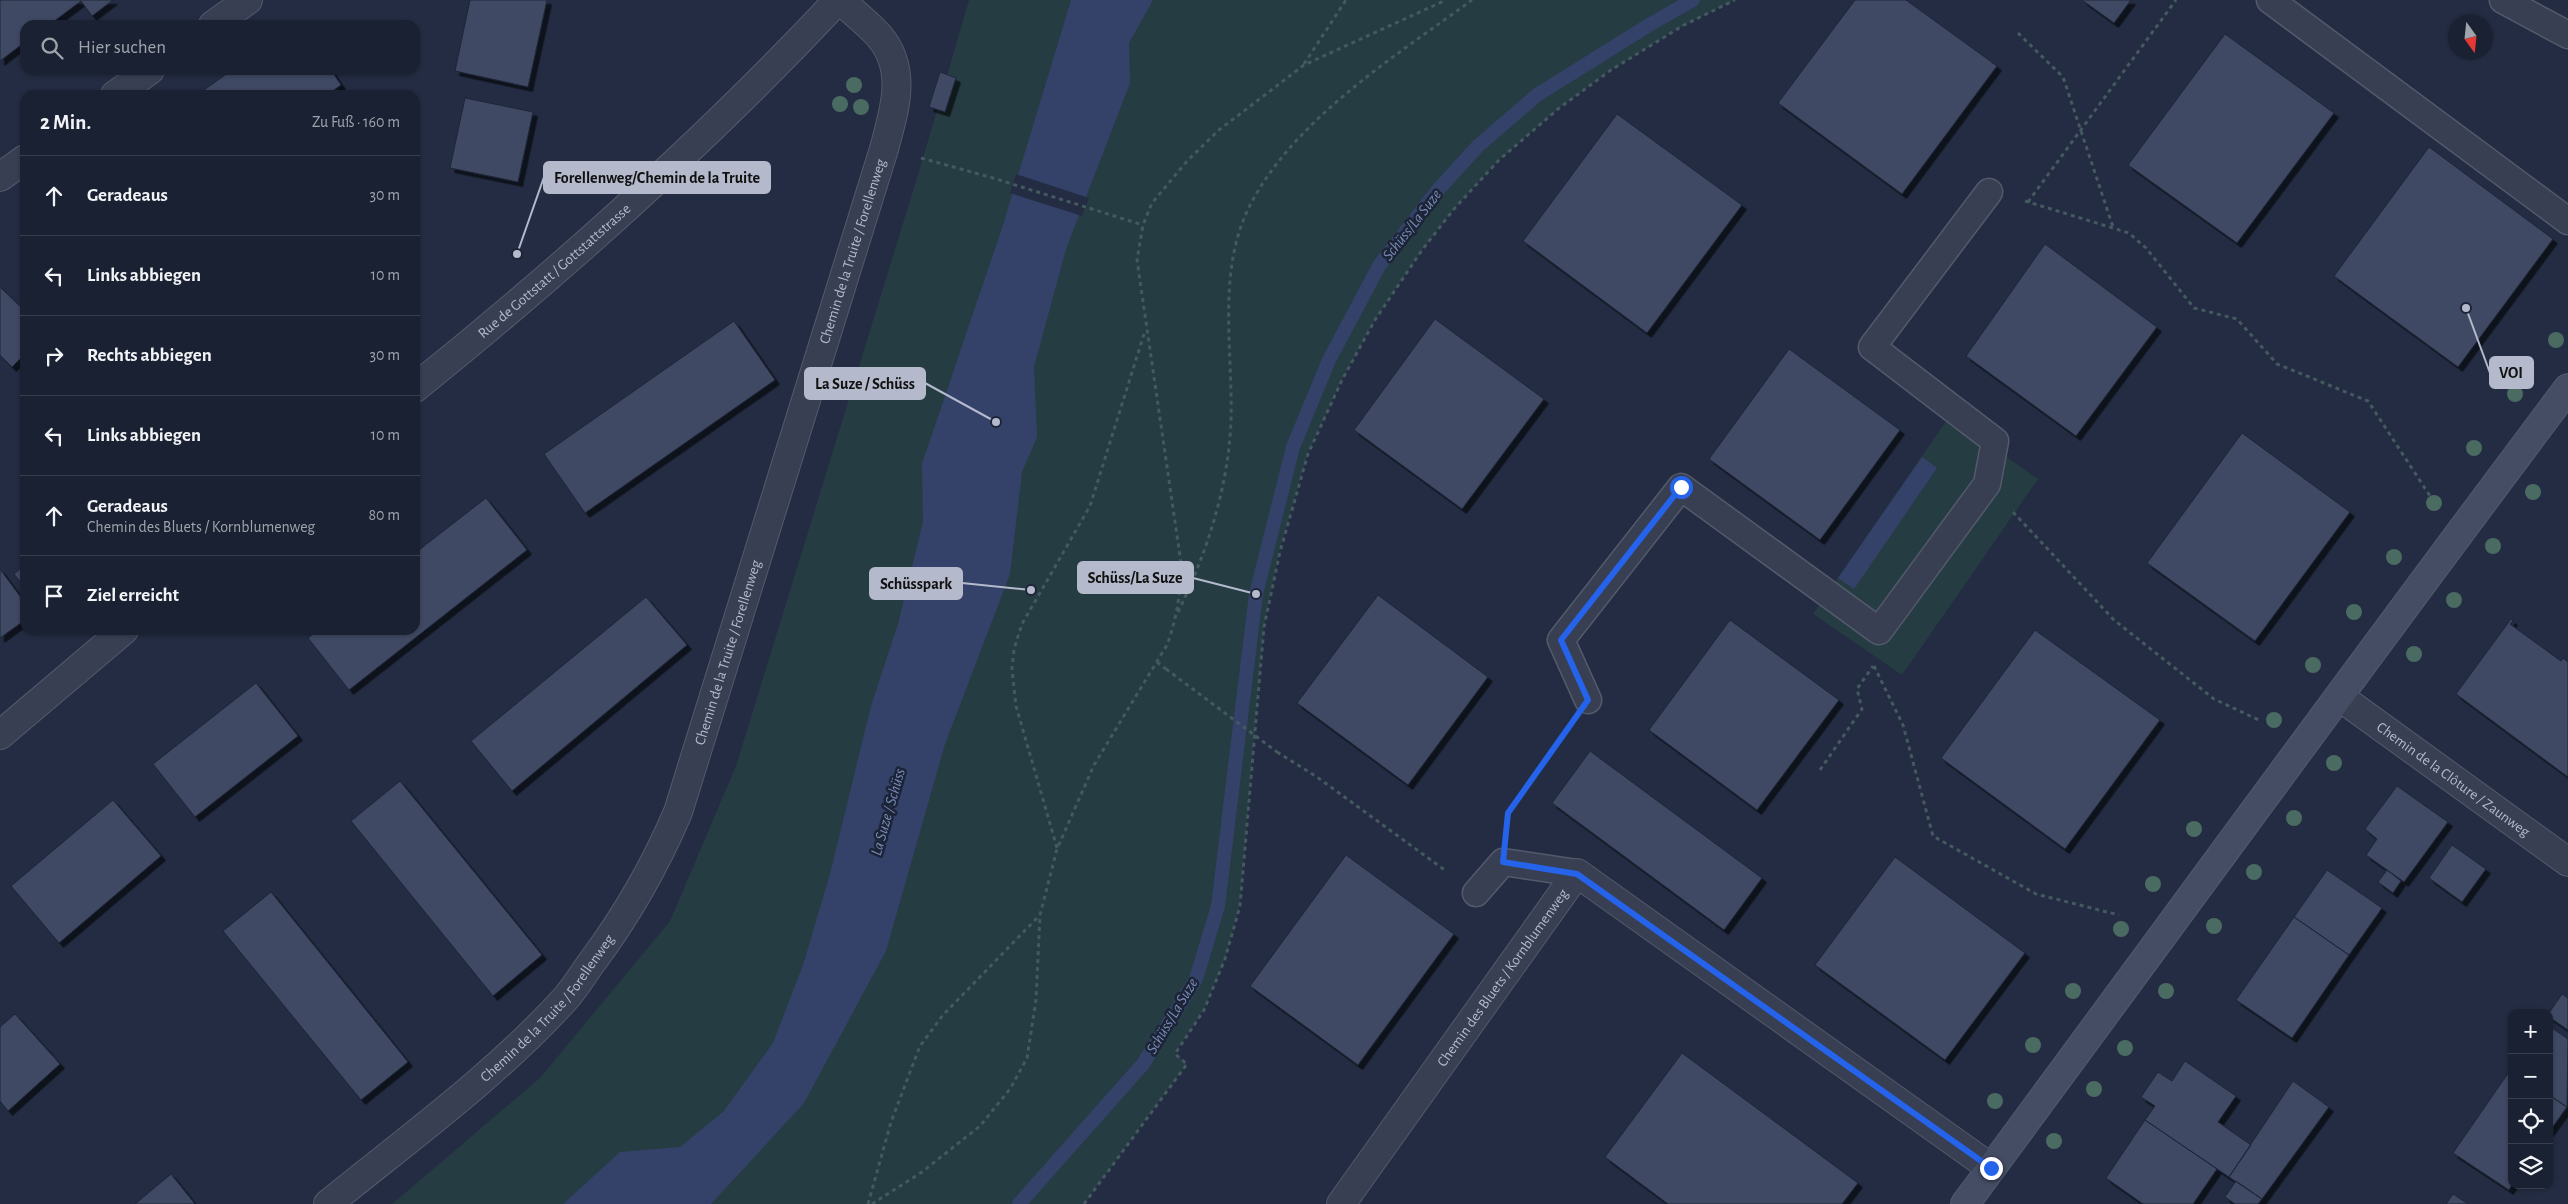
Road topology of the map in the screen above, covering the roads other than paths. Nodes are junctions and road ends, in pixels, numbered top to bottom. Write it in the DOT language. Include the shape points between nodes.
graph roads {
  1 [pos="248,0"];
  2 [pos="839,0"];
  3 [pos="2270,0"];
  4 [pos="2503,0"];
  5 [pos="220,20"];
  6 [pos="2568,35"];
  7 [pos="143,75"];
  8 [pos="122,90"];
  9 [pos="20,163"];
  10 [pos="0,177"];
  11 [pos="1989,192"];
  12 [pos="2568,221"];
  13 [pos="420,384"];
  14 [pos="2568,388"];
  15 [pos="118,635"];
  16 [pos="2340,697"];
  17 [pos="1588,700"];
  18 [pos="0,735"];
  19 [pos="2568,862"];
  20 [pos="1577,874"];
  21 [pos="1476,893"];
  22 [pos="1991,1168"];
  23 [pos="328,1204"];
  24 [pos="1341,1204"];
  25 [pos="1965,1204"];
  1 -- 5 [label="street"];
  2 -- 13 [label="street, Rue de Gottstatt / Gottstattstrasse" via="741,101 537,288"];
  2 -- 23 [label="street, Chemin de la Truite / Forellenweg" via="881,38 896,64 898,98 678,812 630,909 566,998 478,1082"];
  3 -- 12 [label="lane"];
  4 -- 6 [label="lane"];
  7 -- 8 [label="street"];
  9 -- 10 [label="street"];
  11 -- 17 [label="lane" via="1872,347 1995,441 1987,484 1880,631 1681,487 1561,640"];
  14 -- 16 [label="street"];
  15 -- 18 [label="street"];
  16 -- 19 [label="street, Chemin de la Clôture / Zaunweg"];
  16 -- 22 [label="street"];
  20 -- 21 [label="lane" via="1503,862"];
  20 -- 22 [label="street, Chemin des Bluets / Kornblumenweg"];
  20 -- 24 [label="street, Chemin des Bluets / Kornblumenweg"];
  22 -- 25 [label="street"];
}
